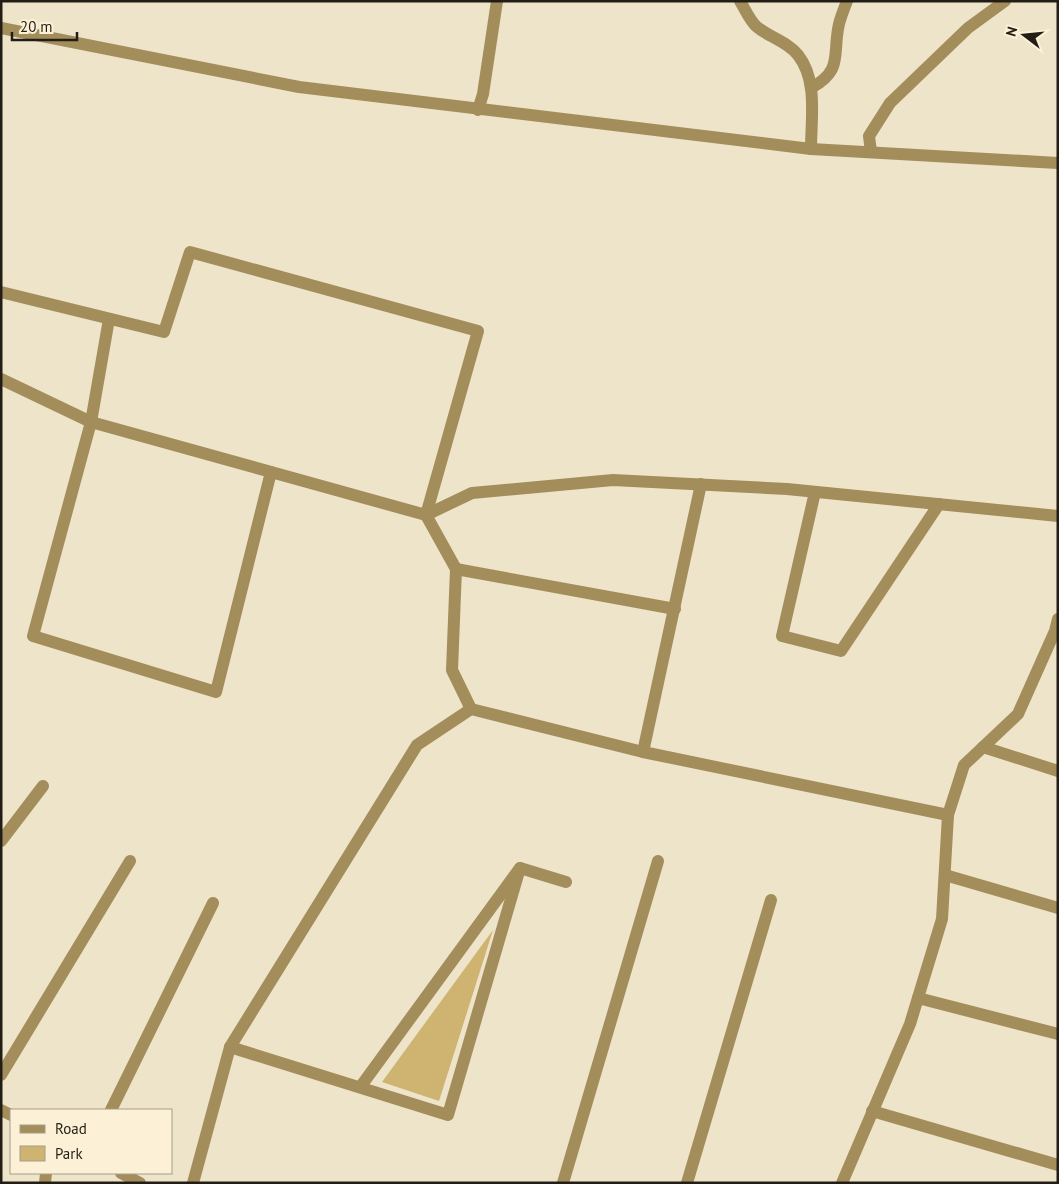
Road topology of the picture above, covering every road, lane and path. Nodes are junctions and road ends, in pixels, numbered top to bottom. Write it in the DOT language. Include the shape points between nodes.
graph roads {
  1 [pos="497,1"];
  2 [pos="740,1"];
  3 [pos="847,1"];
  4 [pos="1005,1"];
  5 [pos="1,28"];
  6 [pos="811,88"];
  7 [pos="478,110"];
  8 [pos="811,149"];
  9 [pos="871,152"];
  10 [pos="1058,163"];
  11 [pos="1,292"];
  12 [pos="109,319"];
  13 [pos="1,379"];
  14 [pos="91,422"];
  15 [pos="270,472"];
  16 [pos="701,484"];
  17 [pos="815,492"];
  18 [pos="939,504"];
  19 [pos="426,515"];
  20 [pos="1058,516"];
  21 [pos="456,568"];
  22 [pos="675,609"];
  23 [pos="1057,628"];
  24 [pos="470,709"];
  25 [pos="983,747"];
  26 [pos="643,752"];
  27 [pos="1058,771"];
  28 [pos="43,786"];
  29 [pos="948,815"];
  30 [pos="1,842"];
  31 [pos="130,861"];
  32 [pos="658,861"];
  33 [pos="520,868"];
  34 [pos="944,875"];
  35 [pos="566,882"];
  36 [pos="771,900"];
  37 [pos="213,903"];
  38 [pos="1058,908"];
  39 [pos="918,998"];
  40 [pos="1058,1034"];
  41 [pos="230,1047"];
  42 [pos="1,1075"];
  43 [pos="361,1086"];
  44 [pos="111,1109"];
  45 [pos="872,1111"];
  46 [pos="1058,1165"];
  47 [pos="123,1174"];
  48 [pos="140,1183"];
  49 [pos="193,1183"];
  50 [pos="562,1183"];
  51 [pos="687,1183"];
  52 [pos="842,1183"];
  1 -- 7 [label="street"];
  2 -- 6 [label="street" via="756,26 798,55"];
  3 -- 6 [label="street" via="839,24 835,66 824,81"];
  4 -- 9 [label="street" via="968,28 890,103 869,136"];
  5 -- 7 [label="street" via="299,87"];
  6 -- 8 [label="street"];
  7 -- 8 [label="street"];
  8 -- 9 [label="street"];
  9 -- 10 [label="street"];
  11 -- 12 [label="street"];
  12 -- 14 [label="street"];
  12 -- 19 [label="street" via="164,332 190,252 478,331"];
  13 -- 14 [label="street"];
  14 -- 15 [label="street"];
  14 -- 15 [label="street" via="32,636 216,692"];
  15 -- 19 [label="street"];
  16 -- 17 [label="street"];
  16 -- 19 [label="street" via="613,480 472,493"];
  16 -- 22 [label="street"];
  17 -- 18 [label="street"];
  17 -- 18 [label="street" via="782,636 841,652"];
  18 -- 20 [label="street"];
  19 -- 21 [label="street"];
  21 -- 22 [label="street"];
  21 -- 24 [label="street" via="452,670"];
  22 -- 26 [label="street"];
  23 -- 25 [label="street" via="1018,714"];
  24 -- 26 [label="street"];
  24 -- 41 [label="street" via="417,745"];
  25 -- 27 [label="street"];
  25 -- 29 [label="street" via="964,765"];
  26 -- 29 [label="street"];
  28 -- 30 [label="street"];
  29 -- 34 [label="street"];
  31 -- 42 [label="street"];
  32 -- 50 [label="street"];
  33 -- 35 [label="street"];
  33 -- 43 [label="street"];
  33 -- 43 [label="street" via="448,1115"];
  34 -- 38 [label="street"];
  34 -- 39 [label="street" via="942,919"];
  36 -- 51 [label="street"];
  37 -- 44 [label="street"];
  39 -- 40 [label="street"];
  39 -- 45 [label="street"];
  41 -- 43 [label="street"];
  41 -- 49 [label="street"];
  45 -- 46 [label="street"];
  45 -- 52 [label="street"];
  47 -- 48 [label="street"];
}
